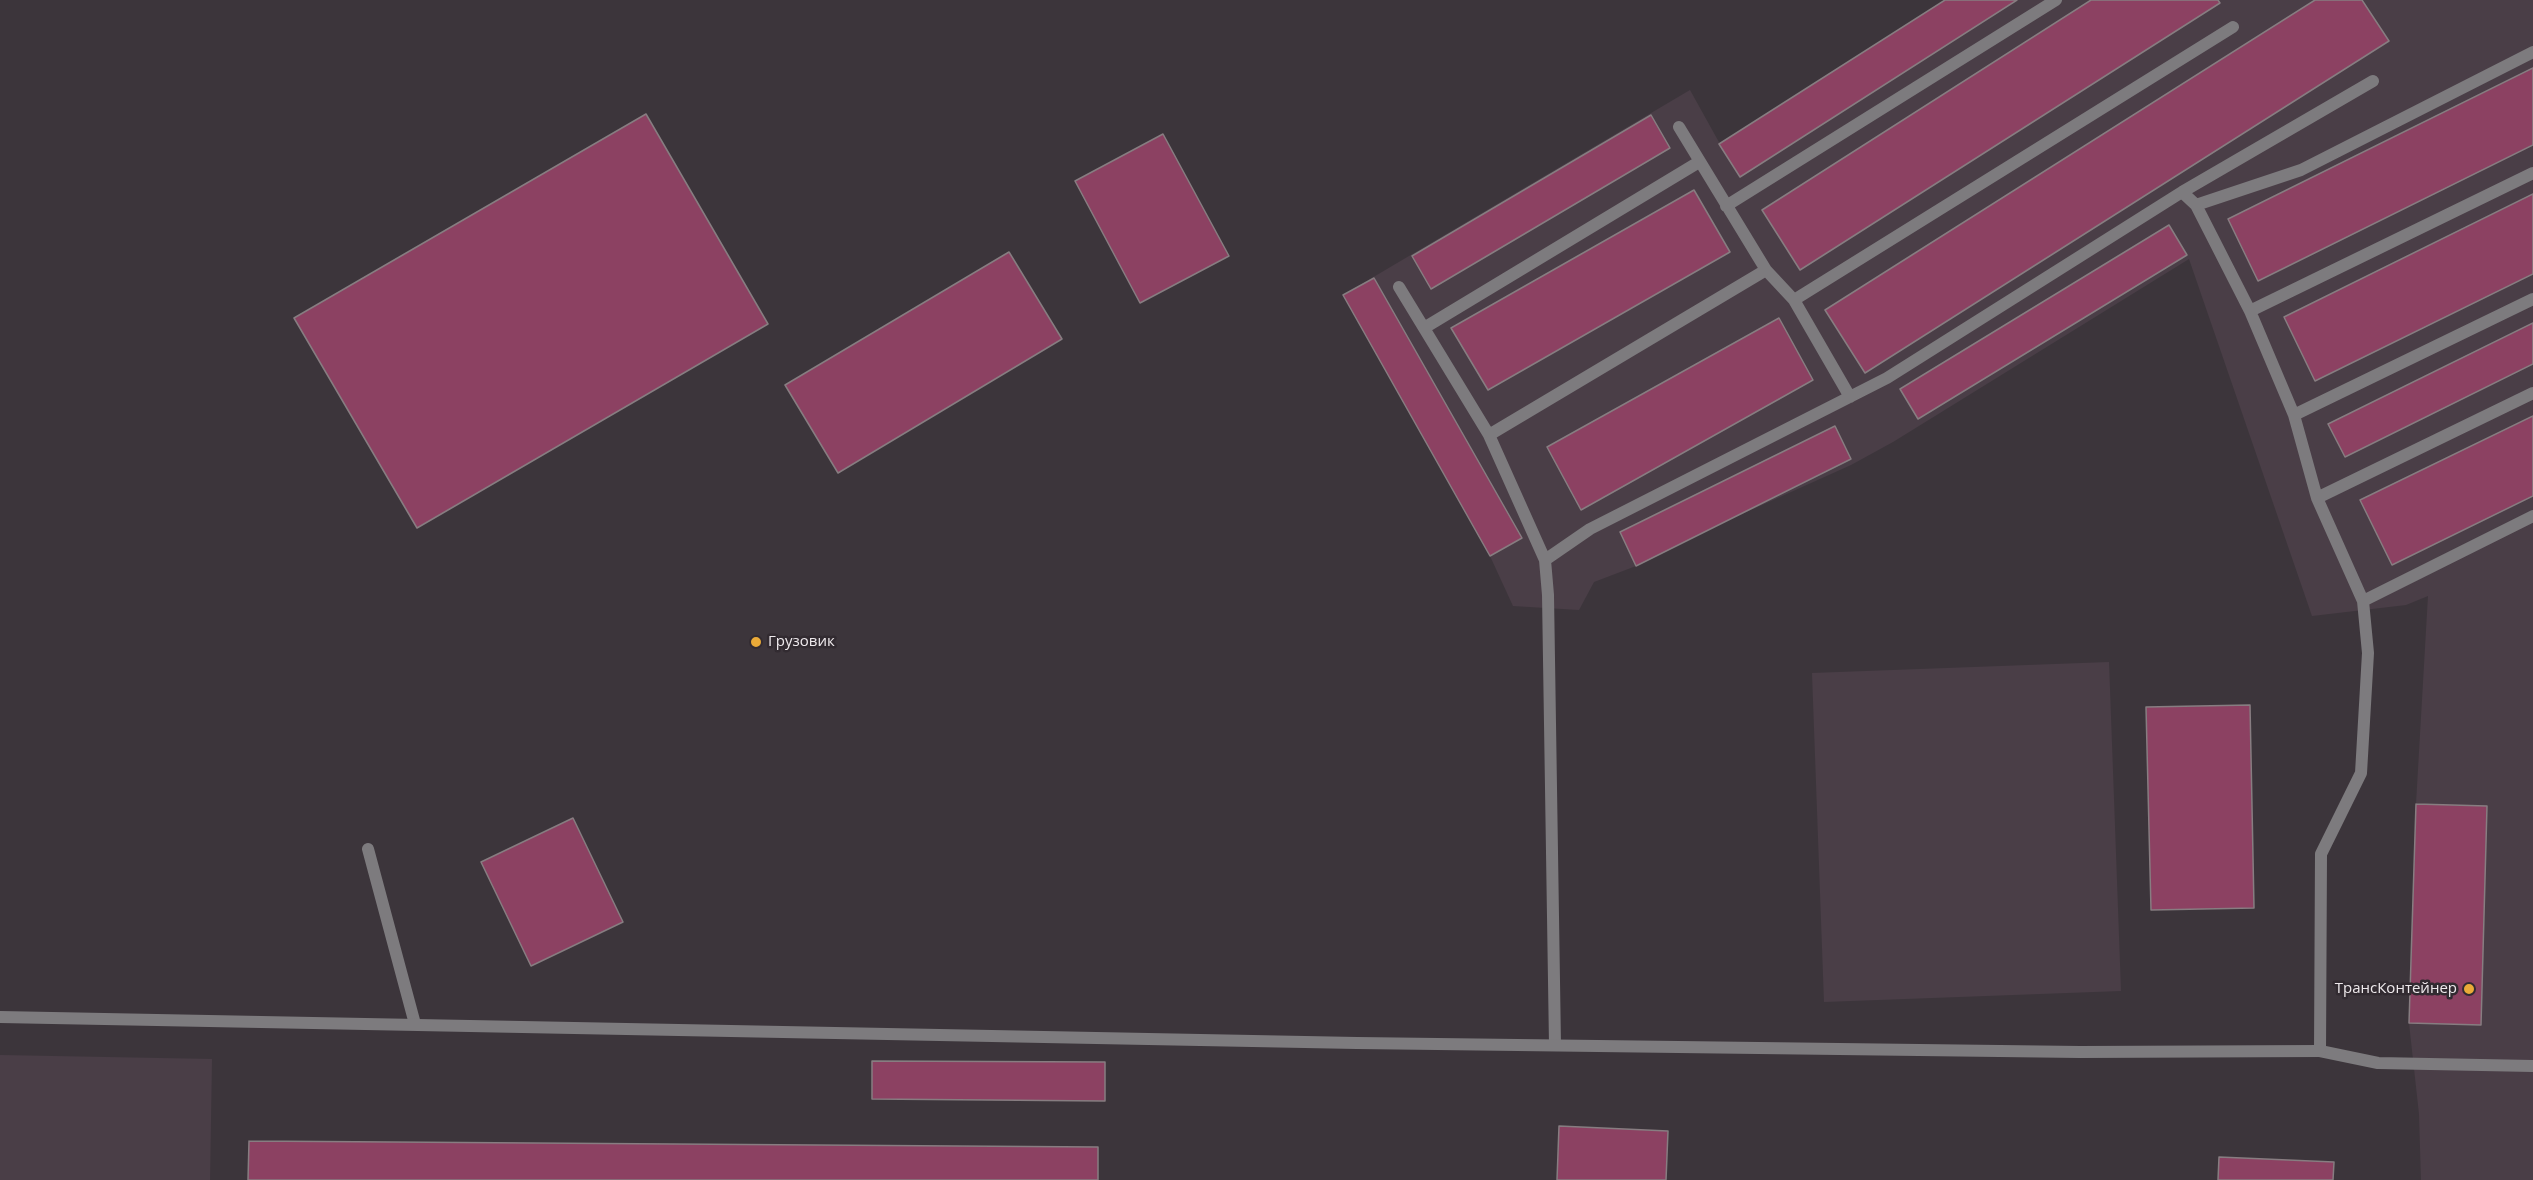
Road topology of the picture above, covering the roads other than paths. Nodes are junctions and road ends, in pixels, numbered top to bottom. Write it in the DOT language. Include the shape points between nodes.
graph roads {
  1 [pos="2055,0"];
  2 [pos="2233,27"];
  3 [pos="2533,52"];
  4 [pos="2373,81"];
  5 [pos="1679,127"];
  6 [pos="1699,162"];
  7 [pos="2533,173"];
  8 [pos="2182,192"];
  9 [pos="2196,205"];
  10 [pos="1726,206"];
  11 [pos="1766,270"];
  12 [pos="1399,287"];
  13 [pos="2533,299"];
  14 [pos="1794,300"];
  15 [pos="2250,311"];
  16 [pos="1425,328"];
  17 [pos="2533,393"];
  18 [pos="1850,397"];
  19 [pos="2294,415"];
  20 [pos="1489,435"];
  21 [pos="2317,498"];
  22 [pos="2533,516"];
  23 [pos="1545,560"];
  24 [pos="2363,601"];
  25 [pos="369,849"];
  26 [pos="0,1017"];
  27 [pos="415,1024"];
  28 [pos="1555,1045"];
  29 [pos="2320,1052"];
  30 [pos="2533,1066"];
  1 -- 10 [label="street"];
  2 -- 14 [label="street"];
  3 -- 9 [label="street" via="2301,170"];
  4 -- 8 [label="street"];
  5 -- 6 [label="street"];
  6 -- 10 [label="street"];
  6 -- 16 [label="street"];
  7 -- 15 [label="street"];
  8 -- 9 [label="street"];
  8 -- 18 [label="street" via="1887,378"];
  9 -- 15 [label="street"];
  10 -- 11 [label="street"];
  11 -- 14 [label="street"];
  11 -- 20 [label="street"];
  12 -- 16 [label="street"];
  13 -- 19 [label="street"];
  14 -- 18 [label="street"];
  15 -- 19 [label="street"];
  16 -- 20 [label="street"];
  17 -- 21 [label="street"];
  18 -- 23 [label="street" via="1590,529"];
  19 -- 21 [label="street"];
  20 -- 23 [label="street"];
  21 -- 24 [label="street"];
  22 -- 24 [label="street"];
  23 -- 28 [label="street"];
  24 -- 29 [label="street" via="2368,653 2361,773 2321,854"];
  25 -- 27 [label="street"];
  26 -- 27 [label="street"];
  27 -- 28 [label="street"];
  28 -- 29 [label="street"];
  29 -- 30 [label="street" via="2378,1063"];
}
